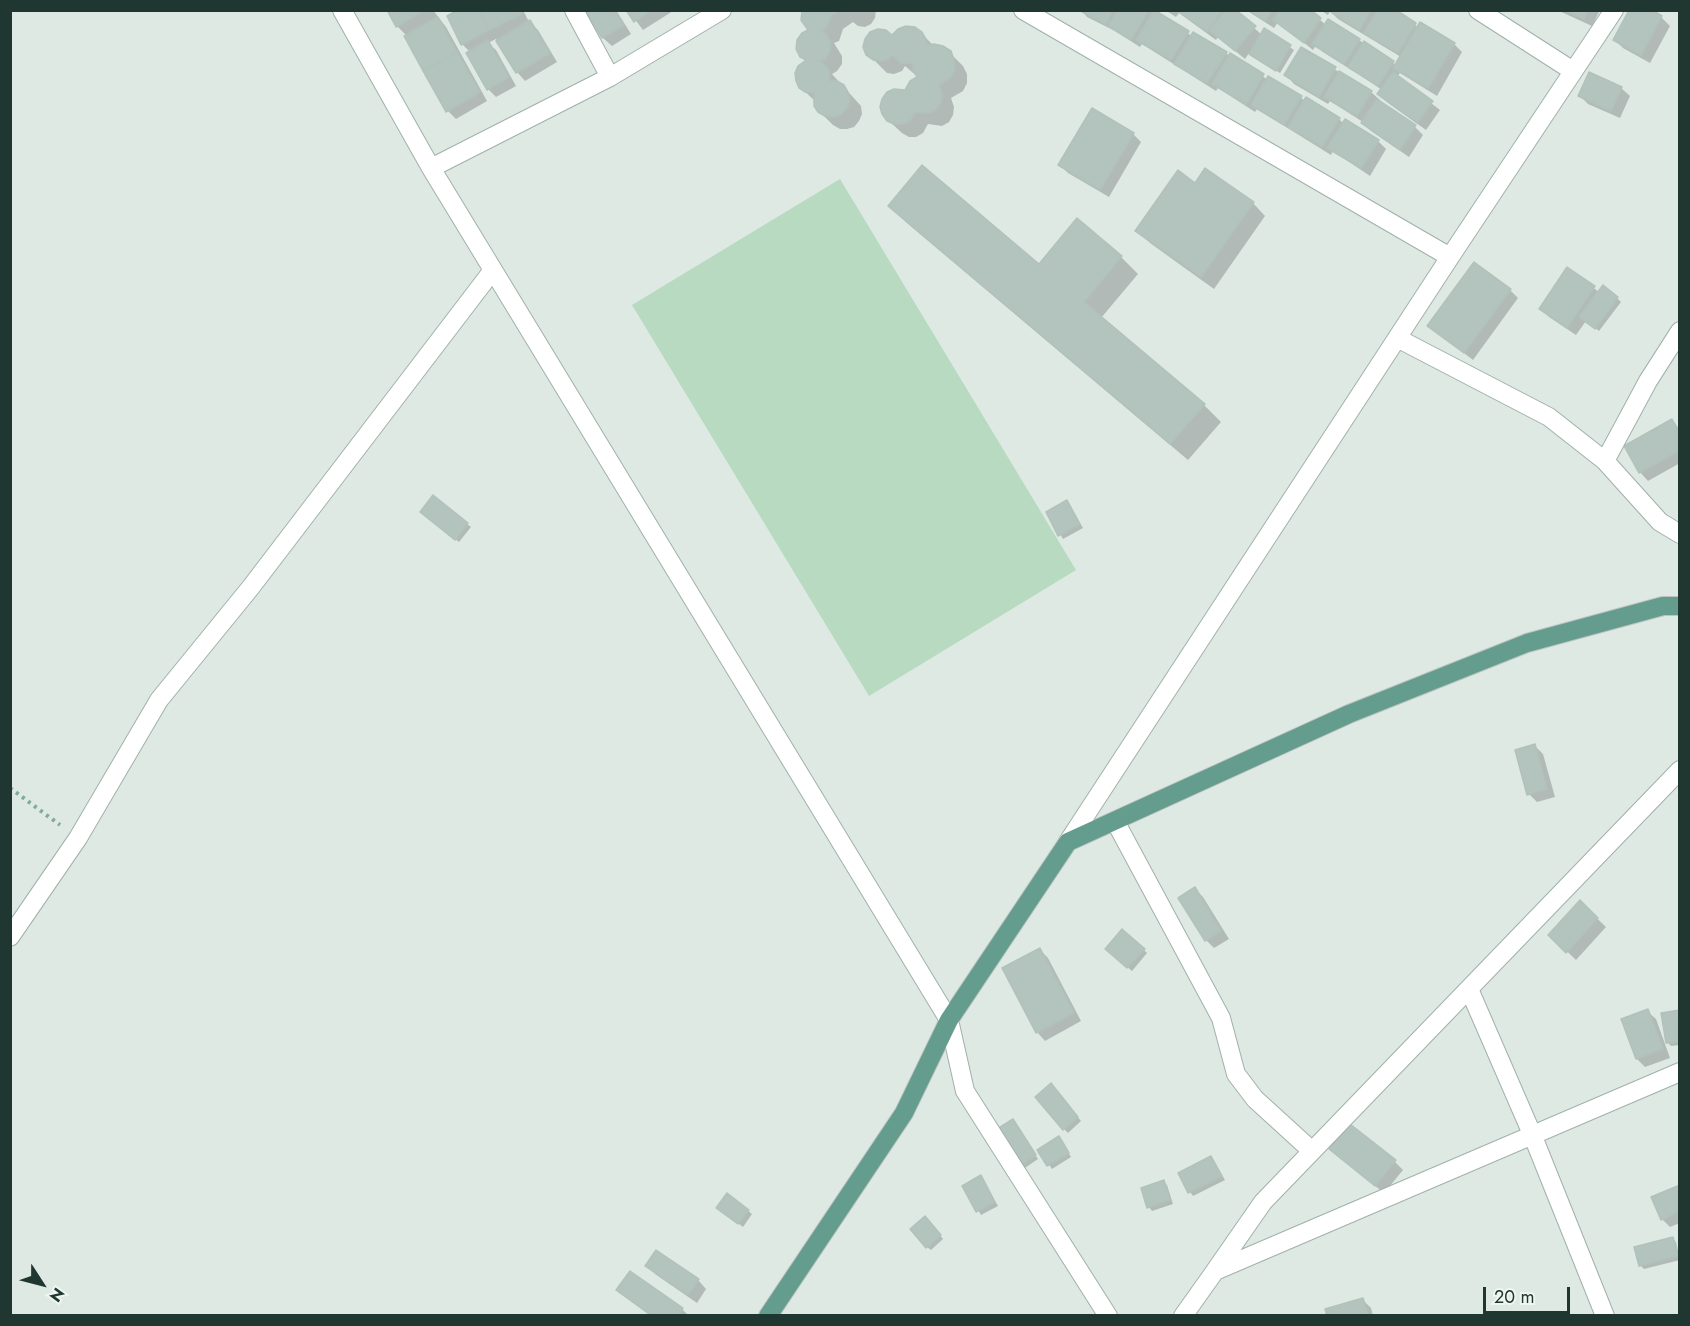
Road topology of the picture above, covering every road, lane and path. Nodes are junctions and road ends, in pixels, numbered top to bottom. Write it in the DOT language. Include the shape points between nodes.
graph roads {
  1 [pos="342,10"];
  2 [pos="574,10"];
  3 [pos="722,10"];
  4 [pos="1023,10"];
  5 [pos="1478,10"];
  6 [pos="1614,10"];
  7 [pos="1573,71"];
  8 [pos="610,77"];
  9 [pos="431,168"];
  10 [pos="1450,257"];
  11 [pos="493,270"];
  12 [pos="1680,331"];
  13 [pos="1397,338"];
  14 [pos="1605,461"];
  15 [pos="1680,534"];
  16 [pos="1680,606"];
  17 [pos="1680,770"];
  18 [pos="10,788"];
  19 [pos="1115,820"];
  20 [pos="78,838"];
  21 [pos="1068,842"];
  22 [pos="10,937"];
  23 [pos="1469,990"];
  24 [pos="950,1020"];
  25 [pos="1680,1072"];
  26 [pos="1532,1134"];
  27 [pos="1312,1151"];
  28 [pos="1215,1271"];
  29 [pos="768,1316"];
  30 [pos="1108,1316"];
  31 [pos="1184,1316"];
  32 [pos="1605,1316"];
  1 -- 9 [label="street"];
  2 -- 8 [label="street"];
  3 -- 8 [label="street"];
  4 -- 10 [label="street"];
  5 -- 7 [label="street"];
  6 -- 7 [label="street"];
  7 -- 10 [label="street"];
  8 -- 9 [label="street"];
  9 -- 11 [label="street"];
  10 -- 13 [label="street"];
  11 -- 20 [label="street" via="251,587 159,700"];
  11 -- 24 [label="street"];
  12 -- 14 [label="street"];
  13 -- 14 [label="street" via="1550,417"];
  13 -- 21 [label="street"];
  14 -- 15 [label="street" via="1660,522"];
  16 -- 19 [label="main road" via="1663,606 1527,643 1349,714"];
  17 -- 23 [label="street"];
  18 -- 20 [label="path"];
  19 -- 21 [label="main road"];
  19 -- 27 [label="street" via="1221,1018 1236,1074 1255,1099"];
  20 -- 22 [label="street"];
  21 -- 24 [label="main road"];
  23 -- 26 [label="street"];
  23 -- 27 [label="street"];
  24 -- 29 [label="main road" via="904,1113"];
  24 -- 30 [label="street" via="965,1091"];
  25 -- 26 [label="street"];
  26 -- 28 [label="street"];
  26 -- 32 [label="street"];
  27 -- 28 [label="street" via="1263,1202"];
  28 -- 31 [label="street"];
}
